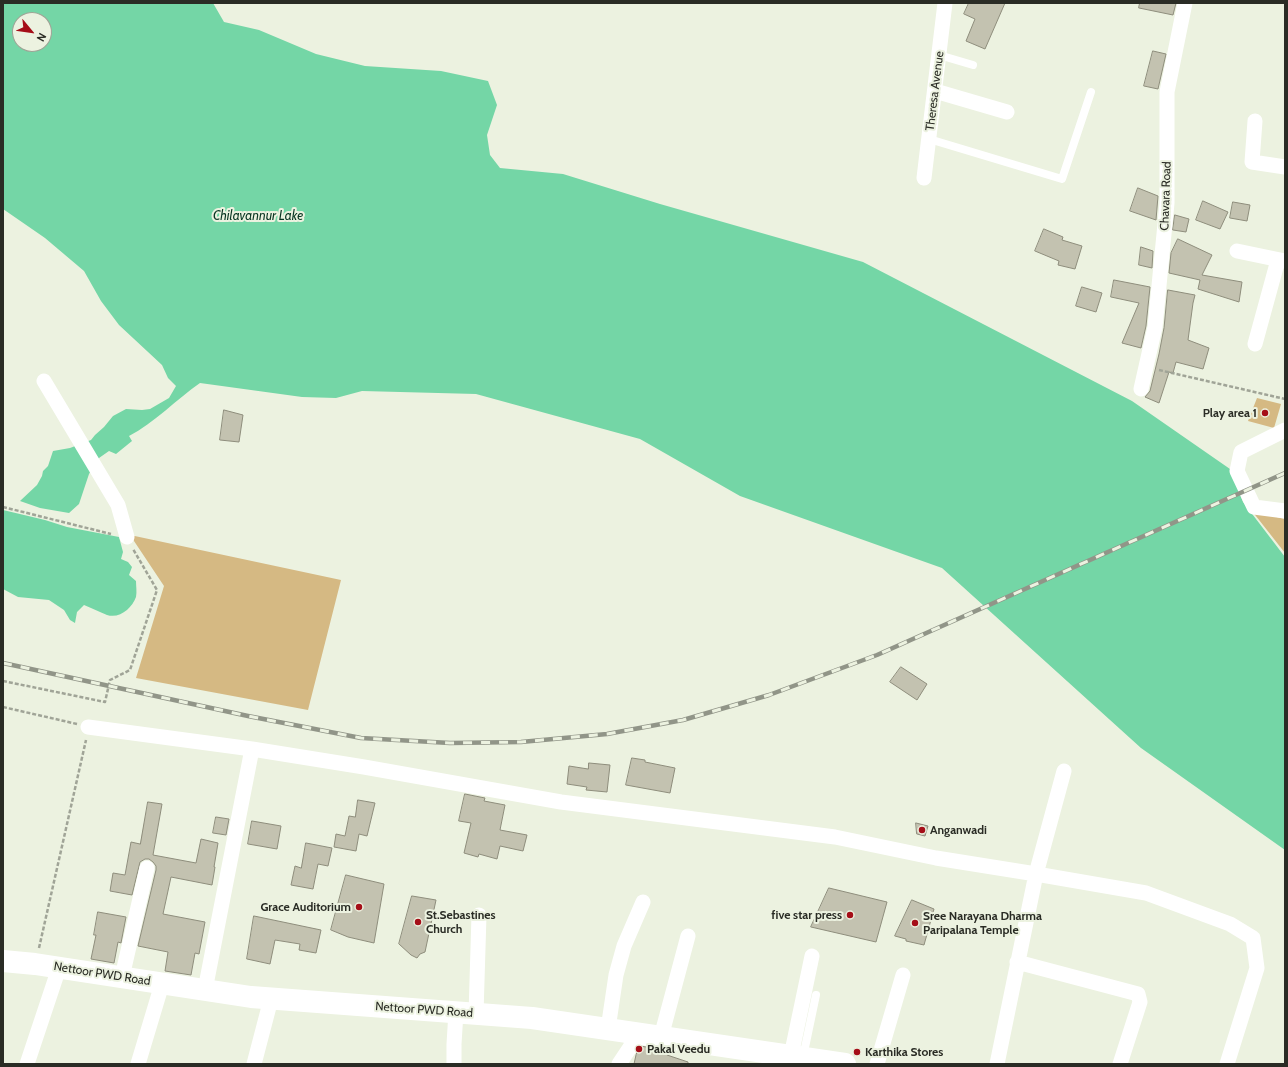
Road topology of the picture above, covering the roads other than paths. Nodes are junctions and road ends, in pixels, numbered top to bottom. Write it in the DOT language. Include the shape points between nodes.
graph roads {
  1 [pos="945,3"];
  2 [pos="1185,3"];
  3 [pos="939,55"];
  4 [pos="973,66"];
  5 [pos="935,91"];
  6 [pos="1091,92"];
  7 [pos="1007,112"];
  8 [pos="1255,121"];
  9 [pos="929,139"];
  10 [pos="1285,167"];
  11 [pos="924,178"];
  12 [pos="1237,251"];
  13 [pos="1282,260"];
  14 [pos="1255,344"];
  15 [pos="44,381"];
  16 [pos="1141,389"];
  17 [pos="1285,430"];
  18 [pos="1285,511"];
  19 [pos="127,537"];
  20 [pos="88,727"];
  21 [pos="252,749"];
  22 [pos="1064,771"];
  23 [pos="147,868"];
  24 [pos="1036,874"];
  25 [pos="643,902"];
  26 [pos="479,915"];
  27 [pos="688,936"];
  28 [pos="812,956"];
  29 [pos="3,961"];
  30 [pos="1017,962"];
  31 [pos="59,968"];
  32 [pos="903,975"];
  33 [pos="122,977"];
  34 [pos="162,984"];
  35 [pos="205,990"];
  36 [pos="816,994"];
  37 [pos="271,999"];
  38 [pos="466,1013"];
  39 [pos="608,1029"];
  40 [pos="632,1032"];
  41 [pos="661,1037"];
  42 [pos="797,1057"];
  43 [pos="28,1064"];
  44 [pos="138,1064"];
  45 [pos="254,1064"];
  46 [pos="454,1064"];
  47 [pos="619,1064"];
  48 [pos="844,1064"];
  49 [pos="878,1064"];
  50 [pos="997,1064"];
  51 [pos="1120,1064"];
  52 [pos="1227,1064"];
  1 -- 3 [label="street, Theresa Avenue"];
  2 -- 16 [label="street, Chavara Road" via="1167,92 1167,204 1155,327"];
  3 -- 4 [label="lane"];
  3 -- 5 [label="street, Theresa Avenue"];
  5 -- 7 [label="street"];
  5 -- 9 [label="street, Theresa Avenue"];
  6 -- 9 [label="lane" via="1062,179"];
  8 -- 10 [label="street" via="1252,162"];
  9 -- 11 [label="street, Theresa Avenue"];
  12 -- 13 [label="street"];
  13 -- 14 [label="street"];
  15 -- 19 [label="street" via="118,505"];
  17 -- 18 [label="street" via="1241,452 1237,471 1254,507"];
  20 -- 21 [label="street"];
  21 -- 24 [label="street" via="561,802 835,837 936,858"];
  21 -- 35 [label="street"];
  22 -- 24 [label="street"];
  23 -- 33 [label="street"];
  24 -- 30 [label="street"];
  24 -- 52 [label="street" via="1146,893 1230,924 1253,938 1257,968"];
  25 -- 39 [label="street" via="624,946 616,974"];
  26 -- 38 [label="street"];
  27 -- 41 [label="street"];
  28 -- 42 [label="street"];
  29 -- 31 [label="street, Nettoor PWD Road"];
  30 -- 50 [label="street"];
  30 -- 51 [label="street" via="1138,994 1140,1002"];
  31 -- 33 [label="street, Nettoor PWD Road"];
  31 -- 43 [label="street"];
  32 -- 49 [label="street"];
  33 -- 34 [label="street, Nettoor PWD Road"];
  34 -- 35 [label="street, Nettoor PWD Road"];
  34 -- 44 [label="street"];
  35 -- 37 [label="street, Nettoor PWD Road"];
  36 -- 42 [label="lane"];
  37 -- 38 [label="street, Nettoor PWD Road"];
  37 -- 45 [label="street"];
  38 -- 39 [label="street, Nettoor PWD Road" via="532,1018"];
  38 -- 46 [label="street" via="454,1044"];
  39 -- 40 [label="street, Nettoor PWD Road"];
  40 -- 41 [label="street, Nettoor PWD Road"];
  40 -- 47 [label="street" via="631,1046"];
  41 -- 42 [label="street, Nettoor PWD Road"];
  42 -- 48 [label="street, Nettoor PWD Road"];
}
